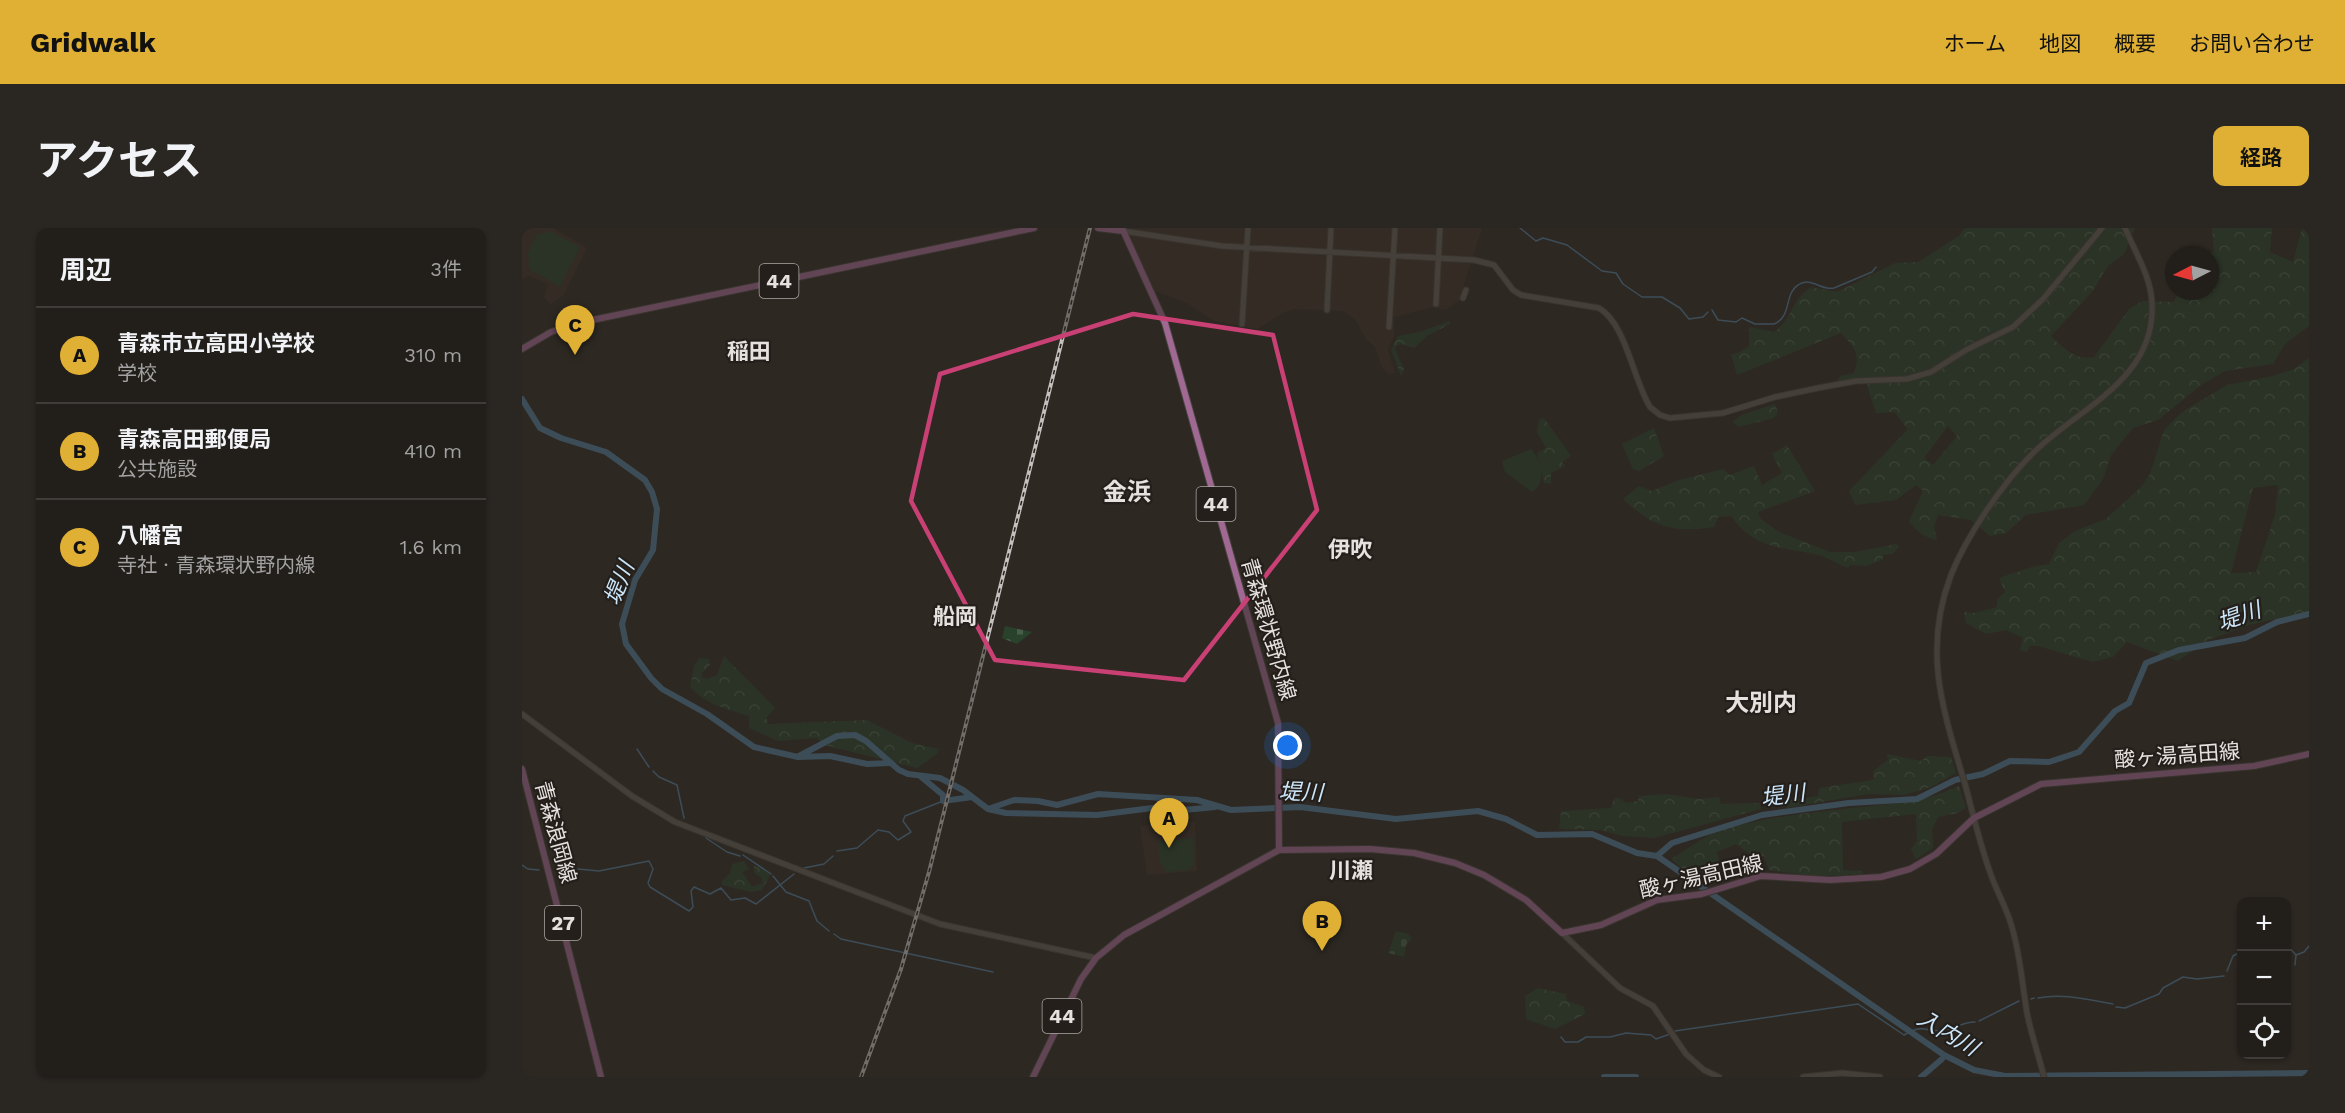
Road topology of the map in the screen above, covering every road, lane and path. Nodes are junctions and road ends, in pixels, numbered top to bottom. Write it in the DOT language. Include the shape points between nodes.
graph roads {
  1 [pos="1034,228"];
  2 [pos="1098,228"];
  3 [pos="1248,228"];
  4 [pos="1331,228"];
  5 [pos="1395,228"];
  6 [pos="1440,228"];
  7 [pos="2102,228"];
  8 [pos="2124,228"];
  9 [pos="1122,230"];
  10 [pos="1246,247"];
  11 [pos="1330,252"];
  12 [pos="1393,256"];
  13 [pos="1439,258"];
  14 [pos="1466,290"];
  15 [pos="1463,298"];
  16 [pos="1436,304"];
  17 [pos="1327,310"];
  18 [pos="1242,324"];
  19 [pos="1389,327"];
  20 [pos="525,348"];
  21 [pos="522,714"];
  22 [pos="2309,754"];
  23 [pos="522,769"];
  24 [pos="1974,818"];
  25 [pos="1279,850"];
  26 [pos="1562,933"];
  27 [pos="1096,958"];
  28 [pos="2043,1074"];
  29 [pos="602,1077"];
  30 [pos="1034,1077"];
  31 [pos="1719,1077"];
  32 [pos="1803,1077"];
  33 [pos="1880,1077"];
  1 -- 20 [label="main road, 44" via="578,323 558,329"];
  2 -- 9 [label="main road"];
  3 -- 10 [label="street"];
  4 -- 11 [label="street"];
  5 -- 12 [label="street"];
  6 -- 13 [label="street"];
  7 -- 13 [label="street" via="2043,299 2013,327 1936,370 1906,379 1834,384 1733,411 1675,418 1660,415 1650,406 1616,326 1603,311 1516,293 1490,263"];
  8 -- 24 [label="street" via="2146,274 2151,296 2150,324 2142,352 2120,382 2048,439 2024,464 1972,534 1945,592 1937,629 1937,675"];
  9 -- 10 [label="street"];
  9 -- 25 [label="main road, 青森環状野内線 / 44" via="1165,323 1274,708 1280,747"];
  10 -- 11 [label="street"];
  10 -- 18 [label="street"];
  11 -- 12 [label="street"];
  11 -- 17 [label="street"];
  12 -- 13 [label="street"];
  12 -- 19 [label="street"];
  13 -- 16 [label="street"];
  14 -- 15 [label="street"];
  21 -- 27 [label="street" via="632,796 675,822 940,924"];
  22 -- 24 [label="main road, 酸ヶ湯高田線" via="2254,766 2047,783 2022,791"];
  23 -- 29 [label="main road, 青森浪岡線 / 27"];
  24 -- 26 [label="main road, 酸ヶ湯高田線" via="1929,859 1896,873 1830,880 1761,876 1702,894 1657,900 1601,925"];
  24 -- 28 [label="street" via="2014,935 2027,1014"];
  25 -- 26 [label="main road" via="1380,849 1455,863 1509,889"];
  25 -- 27 [label="main road, 44" via="1124,935"];
  26 -- 31 [label="street" via="1620,988 1653,1006 1689,1058"];
  27 -- 30 [label="main road, 44" via="1081,979"];
  32 -- 33 [label="street"];
}
